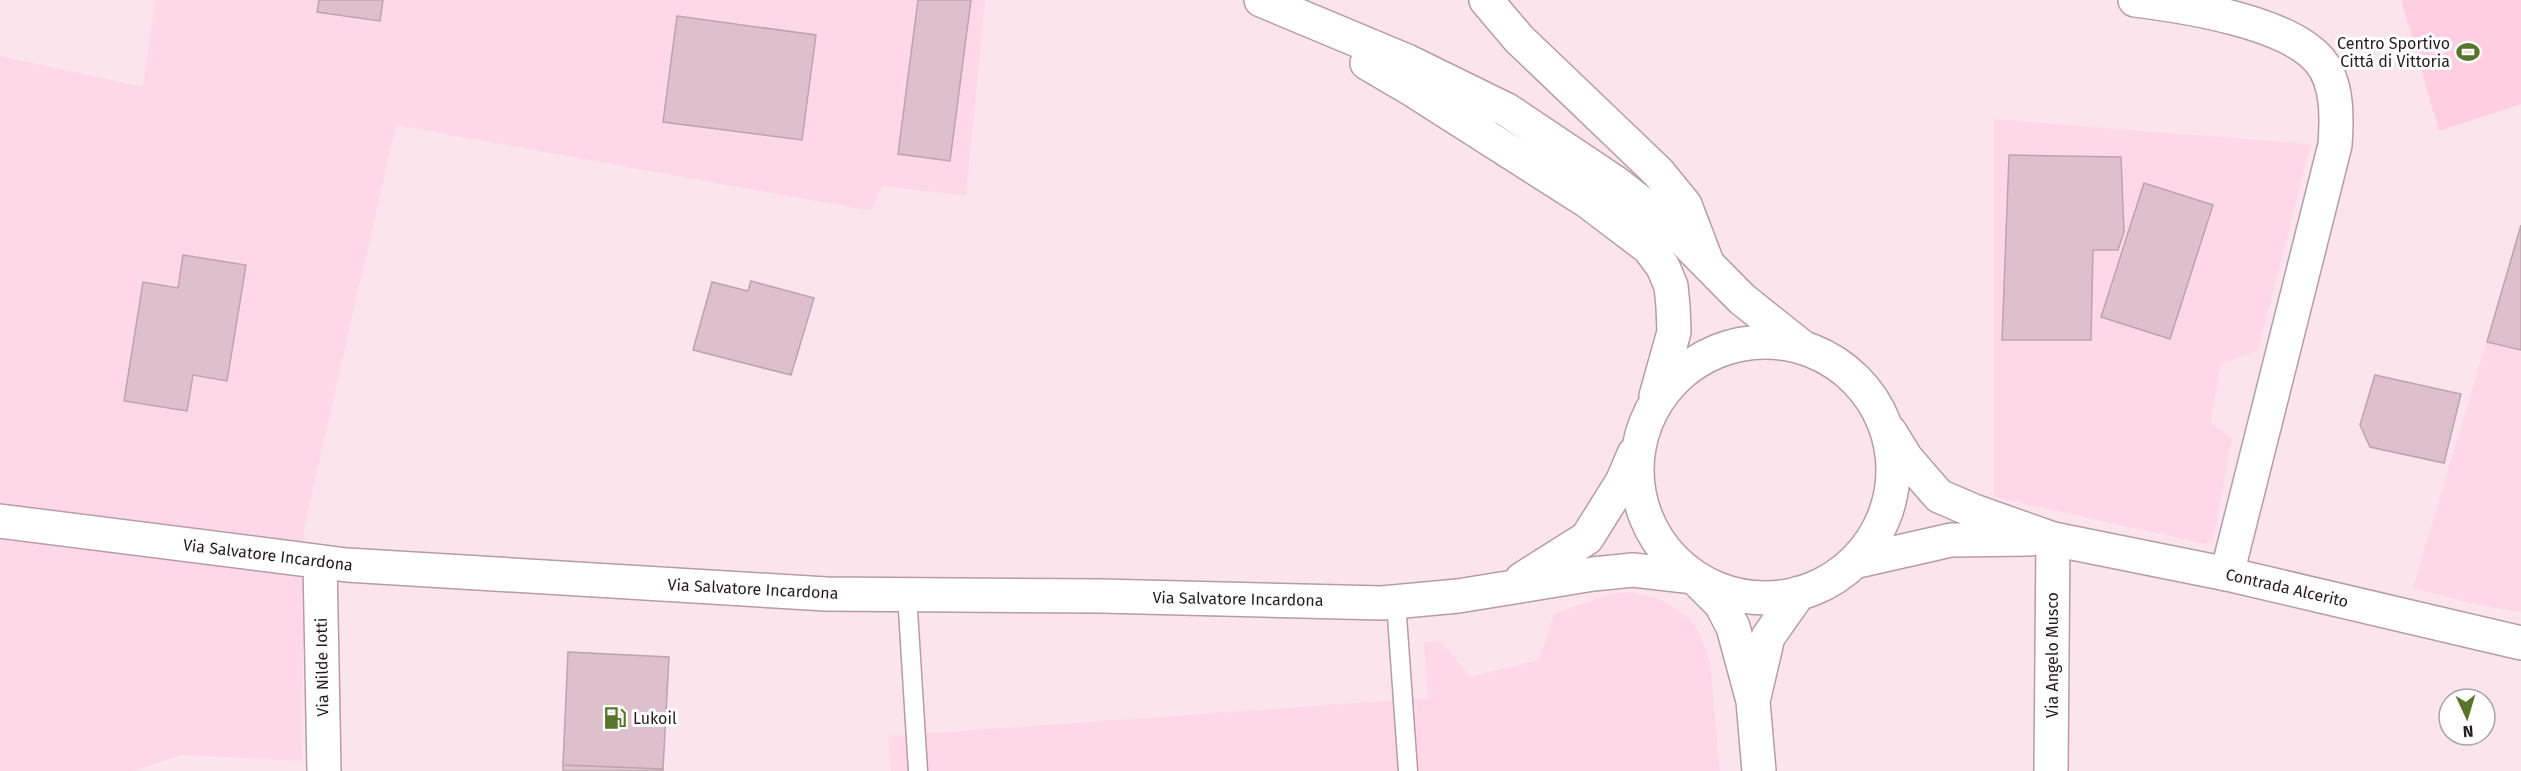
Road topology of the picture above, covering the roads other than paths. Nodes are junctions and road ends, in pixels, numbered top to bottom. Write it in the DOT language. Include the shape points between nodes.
graph roads {
  1 [pos="1258,0"];
  2 [pos="1486,0"];
  3 [pos="2135,0"];
  4 [pos="1706,260"];
  5 [pos="1802,347"];
  6 [pos="1653,407"];
  7 [pos="1886,426"];
  8 [pos="1639,444"];
  9 [pos="0,521"];
  10 [pos="2053,539"];
  11 [pos="320,562"];
  12 [pos="1854,562"];
  13 [pos="2228,574"];
  14 [pos="1694,577"];
  15 [pos="1507,587"];
  16 [pos="1799,593"];
  17 [pos="907,594"];
  18 [pos="1396,602"];
  19 [pos="2521,643"];
  20 [pos="1753,701"];
  21 [pos="324,771"];
  22 [pos="918,771"];
  23 [pos="1408,771"];
  24 [pos="1759,771"];
  25 [pos="2051,771"];
  1 -- 4 [label="street" via="1407,60 1507,110 1616,183 1667,222"];
  1 -- 6 [label="street" via="1413,90 1587,201 1649,248 1671,286 1674,323"];
  2 -- 4 [label="street" via="1519,39 1658,172 1685,205"];
  3 -- 13 [label="street" via="2187,7 2265,28 2307,48 2321,62 2333,88 2335,145"];
  4 -- 5 [label="street" via="1742,299"];
  5 -- 6 [label="street" via="1774,342 1745,343 1717,351 1692,364 1670,383"];
  5 -- 7 [label="street" via="1830,359 1853,376 1873,400"];
  6 -- 8 [label="street"];
  7 -- 10 [label="street" via="1906,458 1939,496"];
  7 -- 12 [label="street" via="1892,454 1886,513 1873,540"];
  8 -- 14 [label="street" via="1636,475 1641,505 1653,533 1671,557"];
  8 -- 15 [label="street" via="1623,482 1587,538"];
  9 -- 11 [label="street, Via Salvatore Incardona"];
  10 -- 12 [label="street" via="1951,540"];
  10 -- 13 [label="street, Contrada Alcerito"];
  10 -- 25 [label="street, Via Angelo Musco"];
  11 -- 17 [label="street, Via Salvatore Incardona" via="826,594"];
  11 -- 21 [label="street, Via Nilde Iotti"];
  12 -- 16 [label="street" via="1838,576"];
  13 -- 19 [label="street, Contrada Alcerito"];
  14 -- 15 [label="street, Via Salvatore Incardona" via="1633,570"];
  14 -- 16 [label="street" via="1735,594 1778,597"];
  14 -- 20 [label="street" via="1721,604 1732,627"];
  15 -- 18 [label="street, Via Salvatore Incardona"];
  16 -- 20 [label="street" via="1768,637"];
  17 -- 18 [label="street, Via Salvatore Incardona"];
  17 -- 22 [label="lane"];
  18 -- 23 [label="lane"];
  20 -- 24 [label="street"];
}
